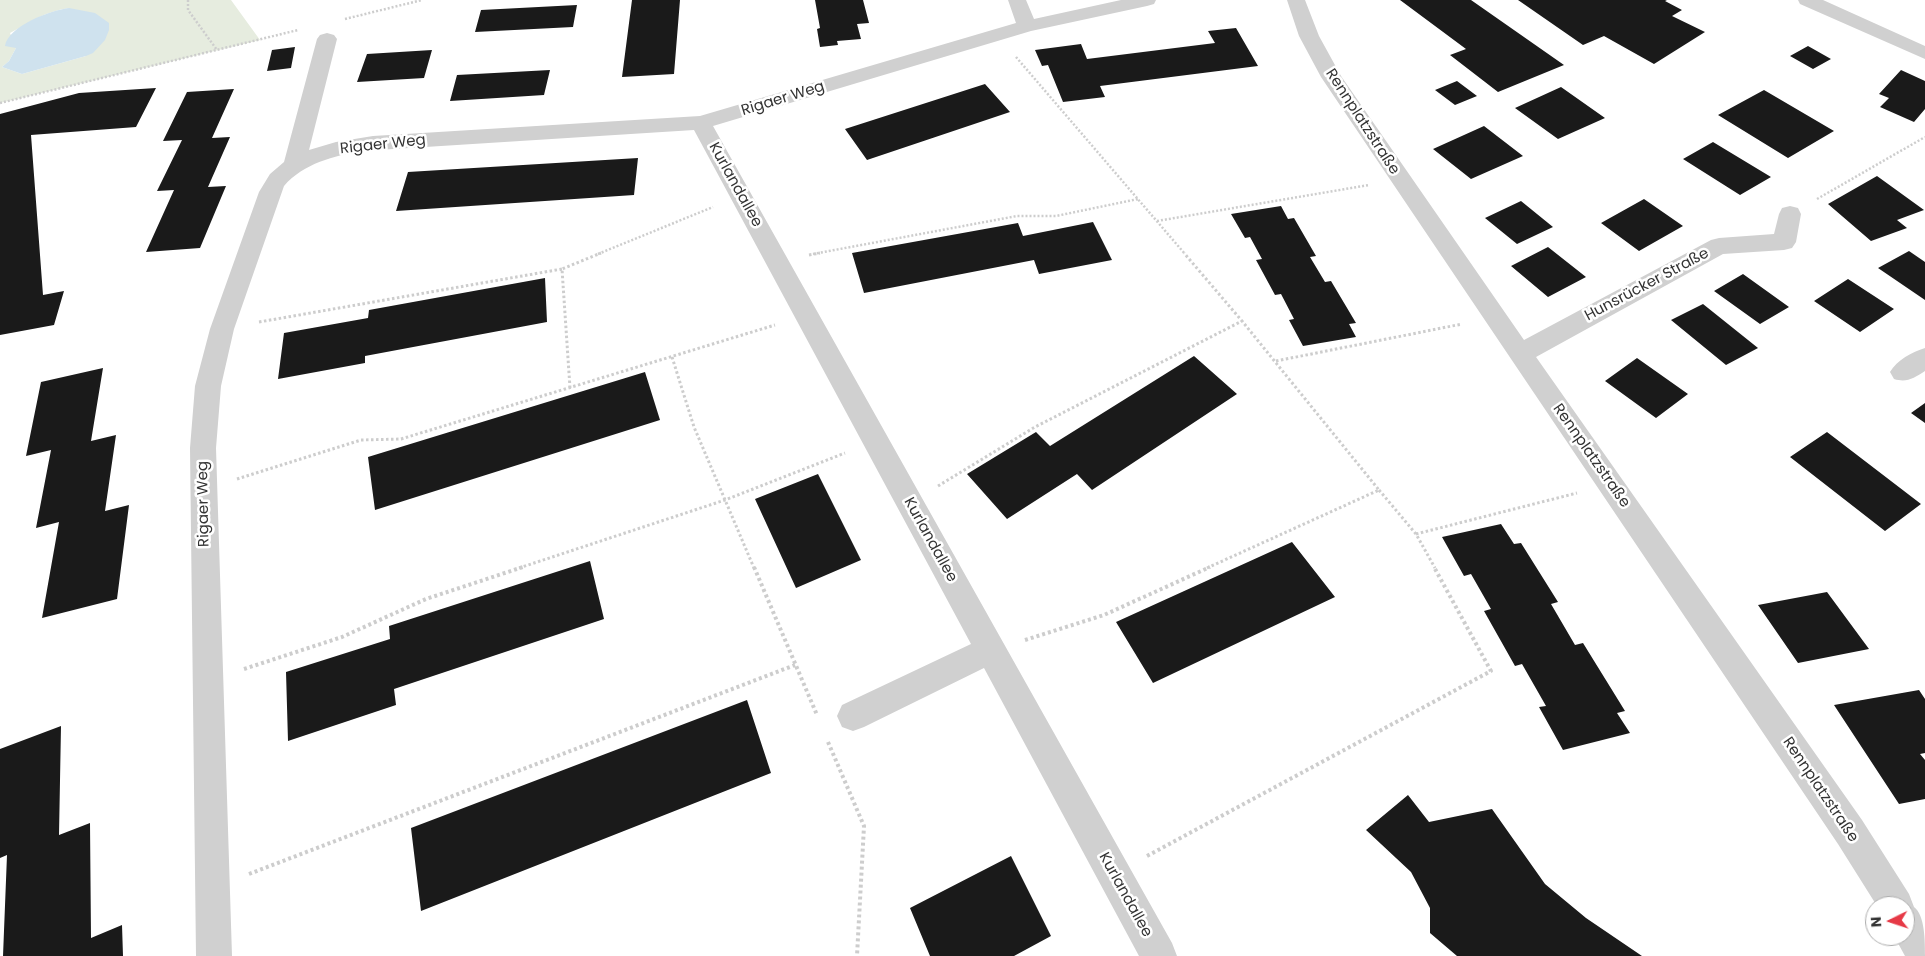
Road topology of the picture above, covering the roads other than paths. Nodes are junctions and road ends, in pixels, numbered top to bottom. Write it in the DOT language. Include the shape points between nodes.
graph roads {
  1 [pos="1017,0"];
  2 [pos="1147,0"];
  3 [pos="1297,0"];
  4 [pos="1807,0"];
  5 [pos="1027,26"];
  6 [pos="327,39"];
  7 [pos="1925,53"];
  8 [pos="701,123"];
  9 [pos="294,166"];
  10 [pos="1790,214"];
  11 [pos="1520,354"];
  12 [pos="1925,358"];
  13 [pos="1903,372"];
  14 [pos="991,650"];
  15 [pos="853,716"];
  16 [pos="1891,896"];
  17 [pos="1915,938"];
  18 [pos="214,956"];
  19 [pos="1159,956"];
  20 [pos="1925,956"];
  1 -- 5 [label="street"];
  2 -- 5 [label="street, Rigaer Weg"];
  3 -- 11 [label="street, Rennplatzstraße" via="1309,36 1330,76"];
  4 -- 7 [label="street"];
  5 -- 8 [label="street, Rigaer Weg"];
  6 -- 9 [label="street"];
  8 -- 9 [label="street, Rigaer Weg" via="373,143 331,151"];
  8 -- 14 [label="street, Kurlandallee"];
  9 -- 18 [label="street, Rigaer Weg" via="279,178 270,192 222,329 208,386 202,448"];
  10 -- 11 [label="street, Hunsrücker Straße" via="1784,242 1719,246"];
  11 -- 16 [label="street, Rennplatzstraße" via="1850,832"];
  12 -- 13 [label="street"];
  14 -- 15 [label="street"];
  14 -- 19 [label="street, Kurlandallee"];
  17 -- 20 [label="street"];
}
